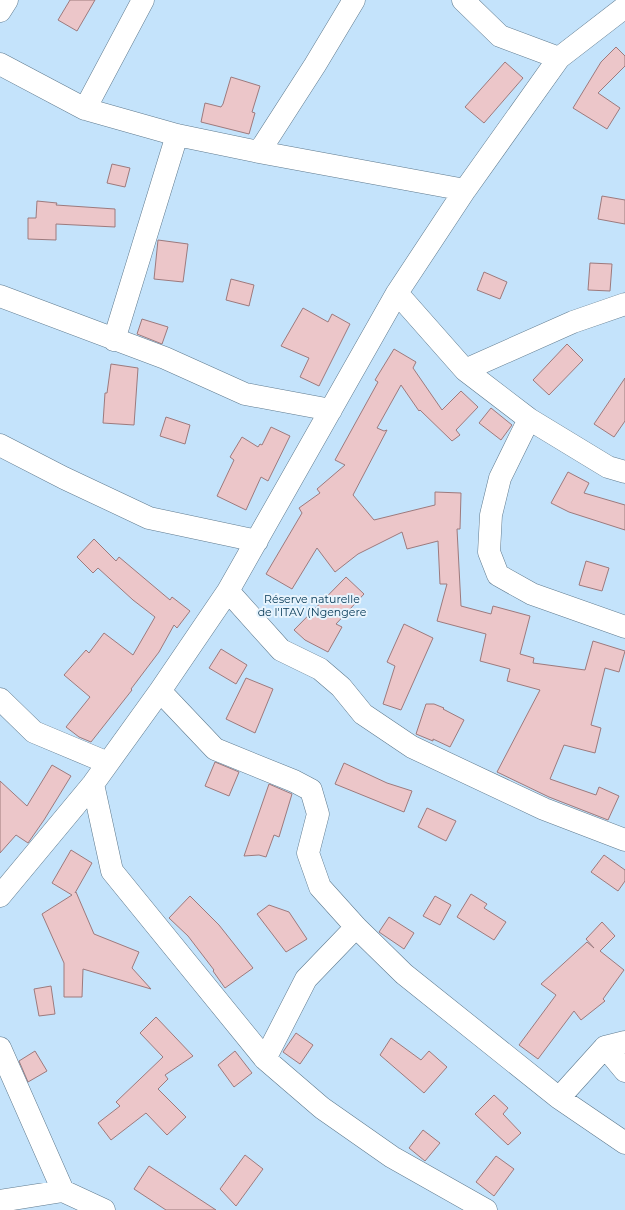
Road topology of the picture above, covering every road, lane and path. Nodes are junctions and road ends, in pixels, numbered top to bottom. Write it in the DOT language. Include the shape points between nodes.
graph roads {
  1 [pos="7,0"];
  2 [pos="143,0"];
  3 [pos="354,0"];
  4 [pos="463,0"];
  5 [pos="625,7"];
  6 [pos="0,11"];
  7 [pos="559,58"];
  8 [pos="0,64"];
  9 [pos="85,109"];
  10 [pos="177,134"];
  11 [pos="258,152"];
  12 [pos="465,190"];
  13 [pos="397,293"];
  14 [pos="0,296"];
  15 [pos="625,304"];
  16 [pos="114,340"];
  17 [pos="465,370"];
  18 [pos="331,410"];
  19 [pos="529,420"];
  20 [pos="0,445"];
  21 [pos="625,472"];
  22 [pos="257,541"];
  23 [pos="228,591"];
  24 [pos="625,627"];
  25 [pos="160,691"];
  26 [pos="0,699"];
  27 [pos="108,763"];
  28 [pos="93,784"];
  29 [pos="625,840"];
  30 [pos="0,896"];
  31 [pos="356,927"];
  32 [pos="615,1045"];
  33 [pos="0,1048"];
  34 [pos="265,1058"];
  35 [pos="625,1071"];
  36 [pos="559,1098"];
  37 [pos="625,1143"];
  38 [pos="63,1191"];
  39 [pos="0,1201"];
  40 [pos="104,1210"];
  41 [pos="486,1210"];
  1 -- 6 [label="street"];
  2 -- 9 [label="street"];
  3 -- 11 [label="street"];
  4 -- 7 [label="street" via="500,36"];
  5 -- 7 [label="street"];
  7 -- 12 [label="street"];
  8 -- 9 [label="street"];
  9 -- 10 [label="street"];
  10 -- 11 [label="street"];
  10 -- 16 [label="street"];
  11 -- 12 [label="street"];
  12 -- 13 [label="street"];
  13 -- 17 [label="street"];
  13 -- 18 [label="street"];
  14 -- 16 [label="street"];
  15 -- 17 [label="street" via="573,322"];
  16 -- 18 [label="street" via="164,358 246,394"];
  17 -- 19 [label="street"];
  18 -- 22 [label="street"];
  19 -- 21 [label="street" via="608,467"];
  19 -- 24 [label="street" via="500,478 491,515 489,552 498,575 532,594"];
  20 -- 22 [label="street" via="149,518"];
  22 -- 23 [label="street"];
  23 -- 25 [label="street"];
  23 -- 29 [label="street" via="281,650 320,669 341,687 363,714 412,747 544,809"];
  25 -- 27 [label="street"];
  25 -- 31 [label="street" via="215,749 294,780 310,790 318,814 308,853 320,887"];
  26 -- 27 [label="street" via="34,732"];
  27 -- 28 [label="street"];
  28 -- 30 [label="street"];
  28 -- 34 [label="street" via="112,871"];
  31 -- 34 [label="street" via="306,979"];
  31 -- 36 [label="street" via="404,974"];
  32 -- 35 [label="street"];
  32 -- 36 [label="street"];
  33 -- 38 [label="street"];
  34 -- 41 [label="street" via="322,1108 385,1152"];
  36 -- 37 [label="street"];
  38 -- 39 [label="street"];
  38 -- 40 [label="street"];
}
